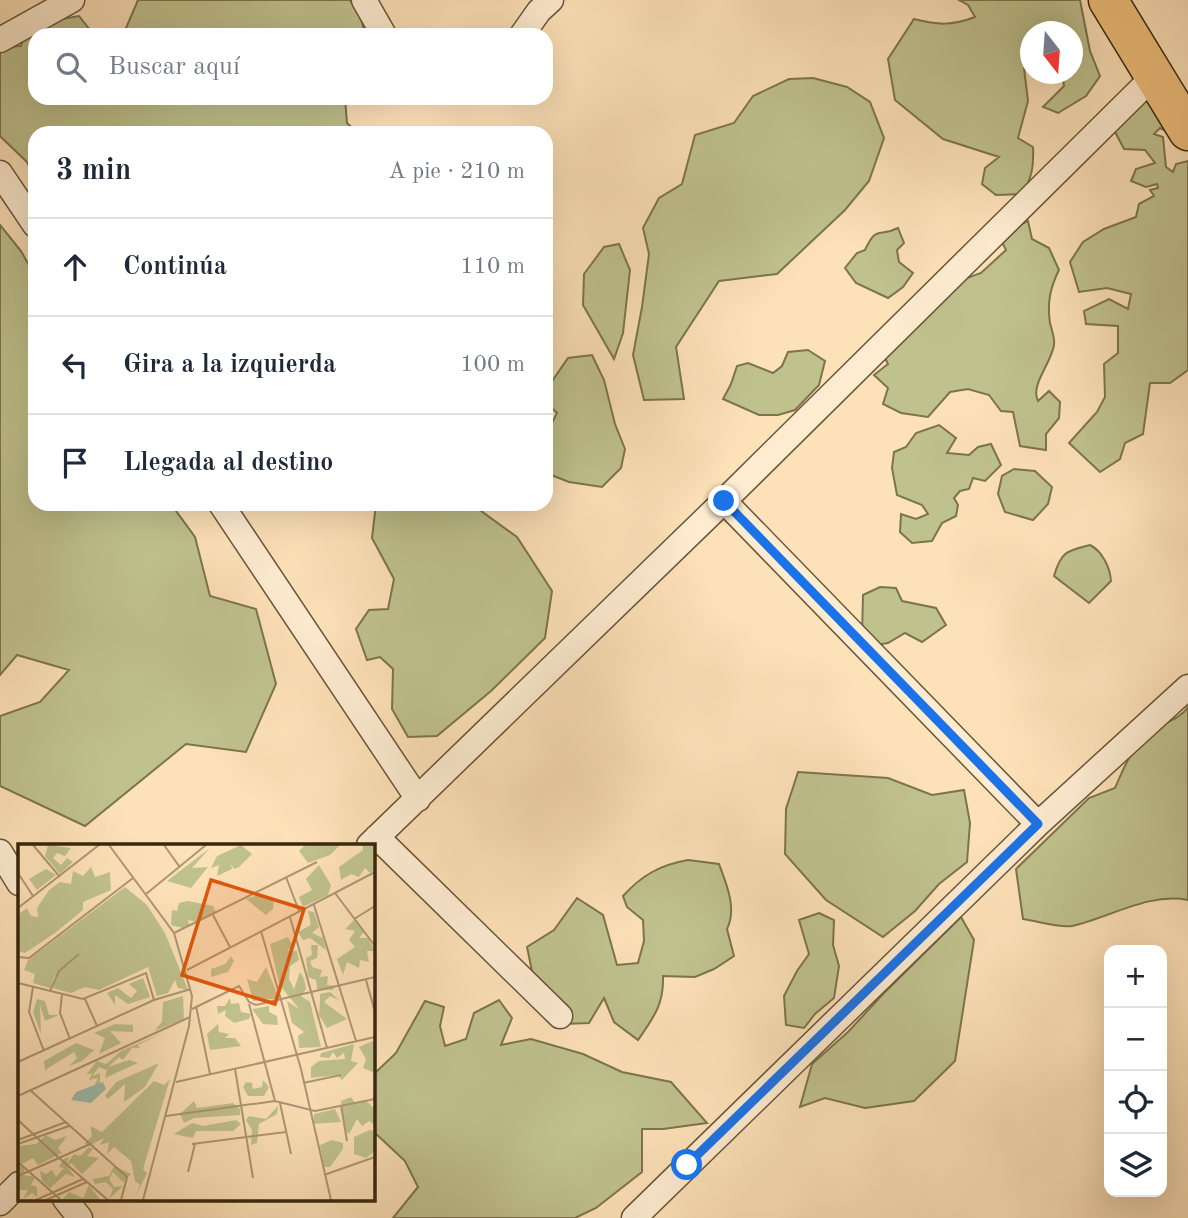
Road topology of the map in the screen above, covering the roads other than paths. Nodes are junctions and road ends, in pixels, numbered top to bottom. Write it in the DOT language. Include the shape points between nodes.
graph roads {
  1 [pos="72,0"];
  2 [pos="364,0"];
  3 [pos="551,0"];
  4 [pos="1108,0"];
  5 [pos="380,28"];
  6 [pos="527,28"];
  7 [pos="0,40"];
  8 [pos="1154,76"];
  9 [pos="1188,131"];
  10 [pos="0,173"];
  11 [pos="28,215"];
  12 [pos="724,501"];
  13 [pos="226,511"];
  14 [pos="1188,687"];
  15 [pos="418,799"];
  16 [pos="1038,824"];
  17 [pos="373,841"];
  18 [pos="0,852"];
  19 [pos="18,881"];
  20 [pos="559,1016"];
  21 [pos="18,1185"];
  22 [pos="66,1200"];
  23 [pos="0,1203"];
  24 [pos="80,1218"];
  25 [pos="634,1218"];
  1 -- 7 [label="street"];
  2 -- 5 [label="street"];
  3 -- 6 [label="street"];
  4 -- 8 [label="main road"];
  8 -- 9 [label="main road"];
  8 -- 12 [label="street"];
  10 -- 11 [label="street"];
  12 -- 15 [label="street"];
  12 -- 16 [label="street"];
  13 -- 15 [label="street"];
  14 -- 16 [label="street"];
  15 -- 17 [label="street"];
  16 -- 25 [label="street"];
  17 -- 20 [label="street"];
  18 -- 19 [label="street"];
  21 -- 23 [label="street"];
  22 -- 24 [label="street"];
}
